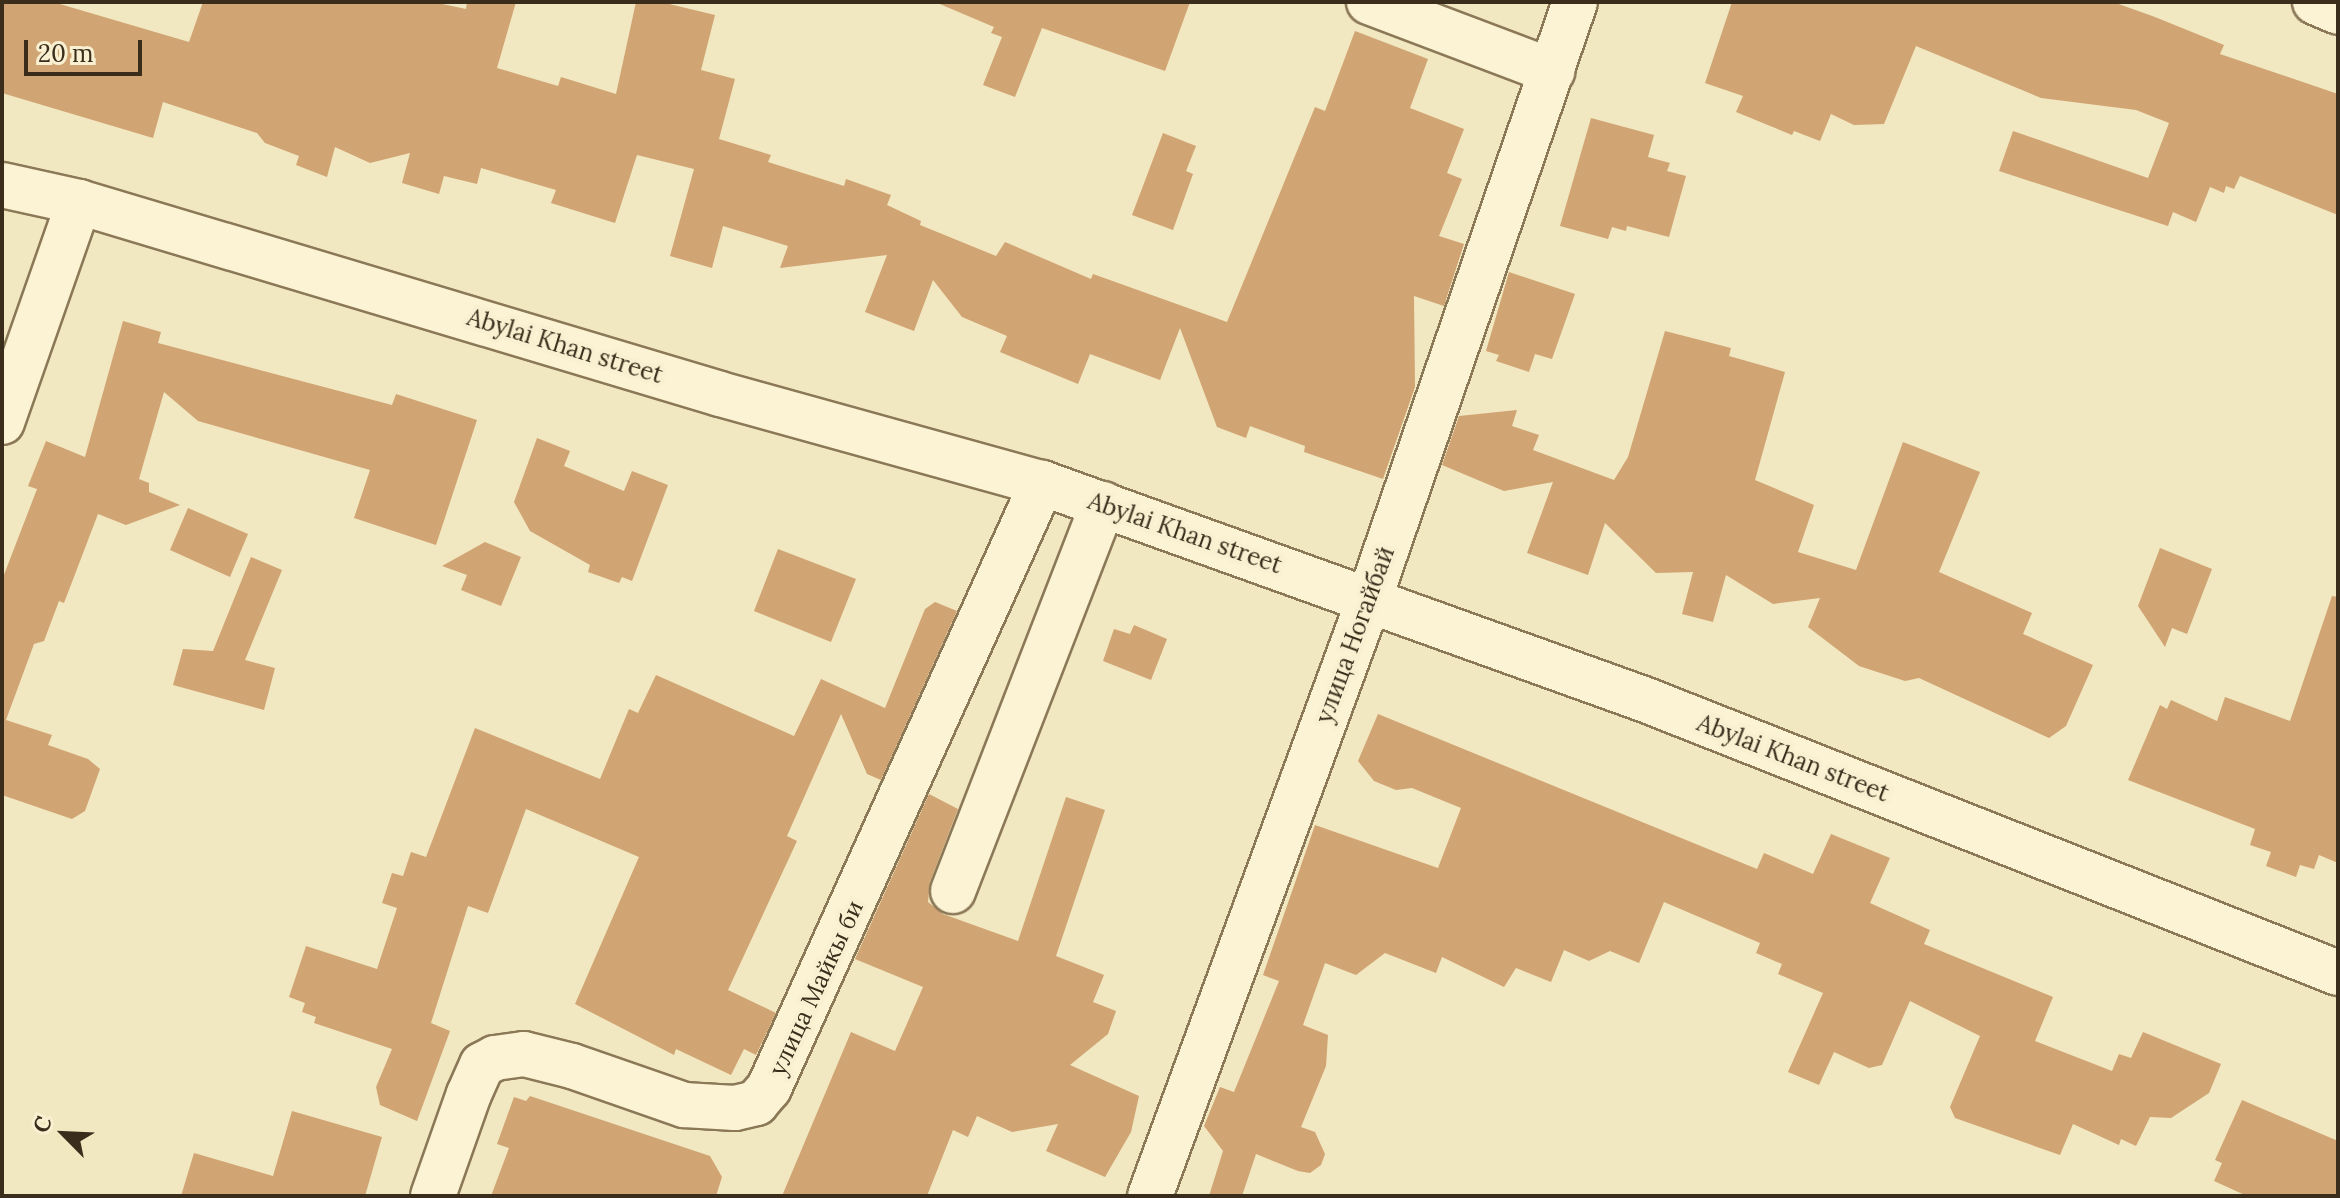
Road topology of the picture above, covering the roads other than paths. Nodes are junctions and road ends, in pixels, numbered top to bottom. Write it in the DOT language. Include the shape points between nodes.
graph roads {
  1 [pos="1369,2"];
  2 [pos="1575,2"];
  3 [pos="2315,2"];
  4 [pos="2338,12"];
  5 [pos="1552,71"];
  6 [pos="2,185"];
  7 [pos="79,202"];
  8 [pos="2,422"];
  9 [pos="1042,483"];
  10 [pos="1103,504"];
  11 [pos="1370,597"];
  12 [pos="953,891"];
  13 [pos="2338,973"];
  14 [pos="433,1196"];
  15 [pos="1150,1196"];
  1 -- 5 [label="street"];
  2 -- 5 [label="street, улица Ногайбай"];
  3 -- 4 [label="street"];
  5 -- 11 [label="street, улица Ногайбай"];
  6 -- 7 [label="street, Abylai Khan street"];
  7 -- 8 [label="street"];
  7 -- 9 [label="street, Abylai Khan street" via="720,394"];
  9 -- 10 [label="street, Abylai Khan street"];
  9 -- 14 [label="street, улица Майкы би" via="769,1088 756,1103 735,1108 684,1105 524,1054 495,1058 482,1065"];
  10 -- 11 [label="street, Abylai Khan street"];
  10 -- 12 [label="street"];
  11 -- 13 [label="street, Abylai Khan street"];
  11 -- 15 [label="street, улица Ногайбай"];
}
